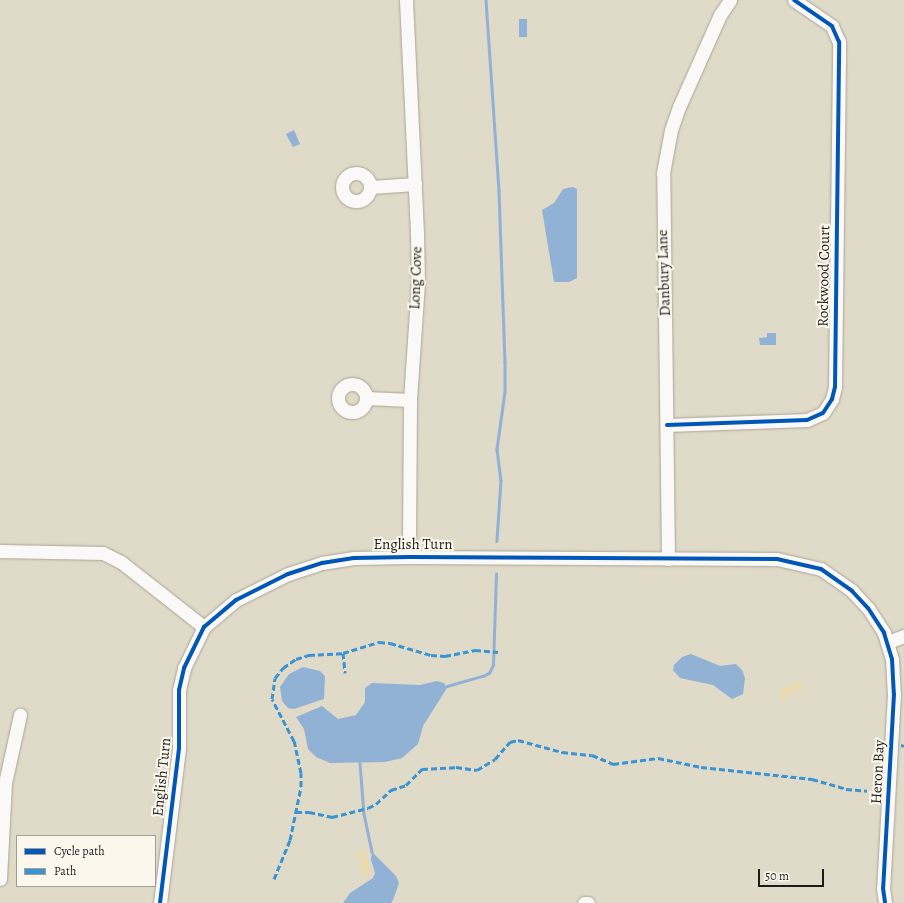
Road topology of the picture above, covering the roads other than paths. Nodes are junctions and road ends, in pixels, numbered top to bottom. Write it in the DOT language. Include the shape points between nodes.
graph roads {
  1 [pos="406,0"];
  2 [pos="730,0"];
  3 [pos="794,0"];
  4 [pos="415,184"];
  5 [pos="371,186"];
  6 [pos="366,398"];
  7 [pos="410,400"];
  8 [pos="667,425"];
  9 [pos="0,551"];
  10 [pos="409,557"];
  11 [pos="668,559"];
  12 [pos="204,627"];
  13 [pos="904,636"];
  14 [pos="888,642"];
  15 [pos="20,715"];
  16 [pos="0,879"];
  17 [pos="160,903"];
  18 [pos="584,903"];
  19 [pos="588,903"];
  20 [pos="885,903"];
  1 -- 4 [label="street, Long Cove"];
  2 -- 8 [label="street, Danbury Lane" via="720,15 678,107 666,152 662,196"];
  3 -- 8 [label="street, Rockwood Court" via="832,26 839,42 835,387 832,399 823,413 807,420"];
  4 -- 5 [label="street"];
  4 -- 7 [label="street, Long Cove" via="418,282"];
  6 -- 7 [label="street"];
  7 -- 10 [label="street, Long Cove"];
  8 -- 11 [label="street, Danbury Lane"];
  9 -- 12 [label="street" via="103,553 122,562"];
  10 -- 11 [label="street, English Turn"];
  10 -- 12 [label="street, English Turn" via="354,558 322,563 288,574 236,600"];
  11 -- 14 [label="street, English Turn" via="777,559 821,569 852,591 868,608"];
  12 -- 17 [label="street, English Turn" via="184,668 179,690 179,748"];
  13 -- 14 [label="street"];
  14 -- 20 [label="street, Heron Bay" via="894,694 883,888"];
  15 -- 16 [label="street" via="5,783"];
  18 -- 19 [label="street"];
}
